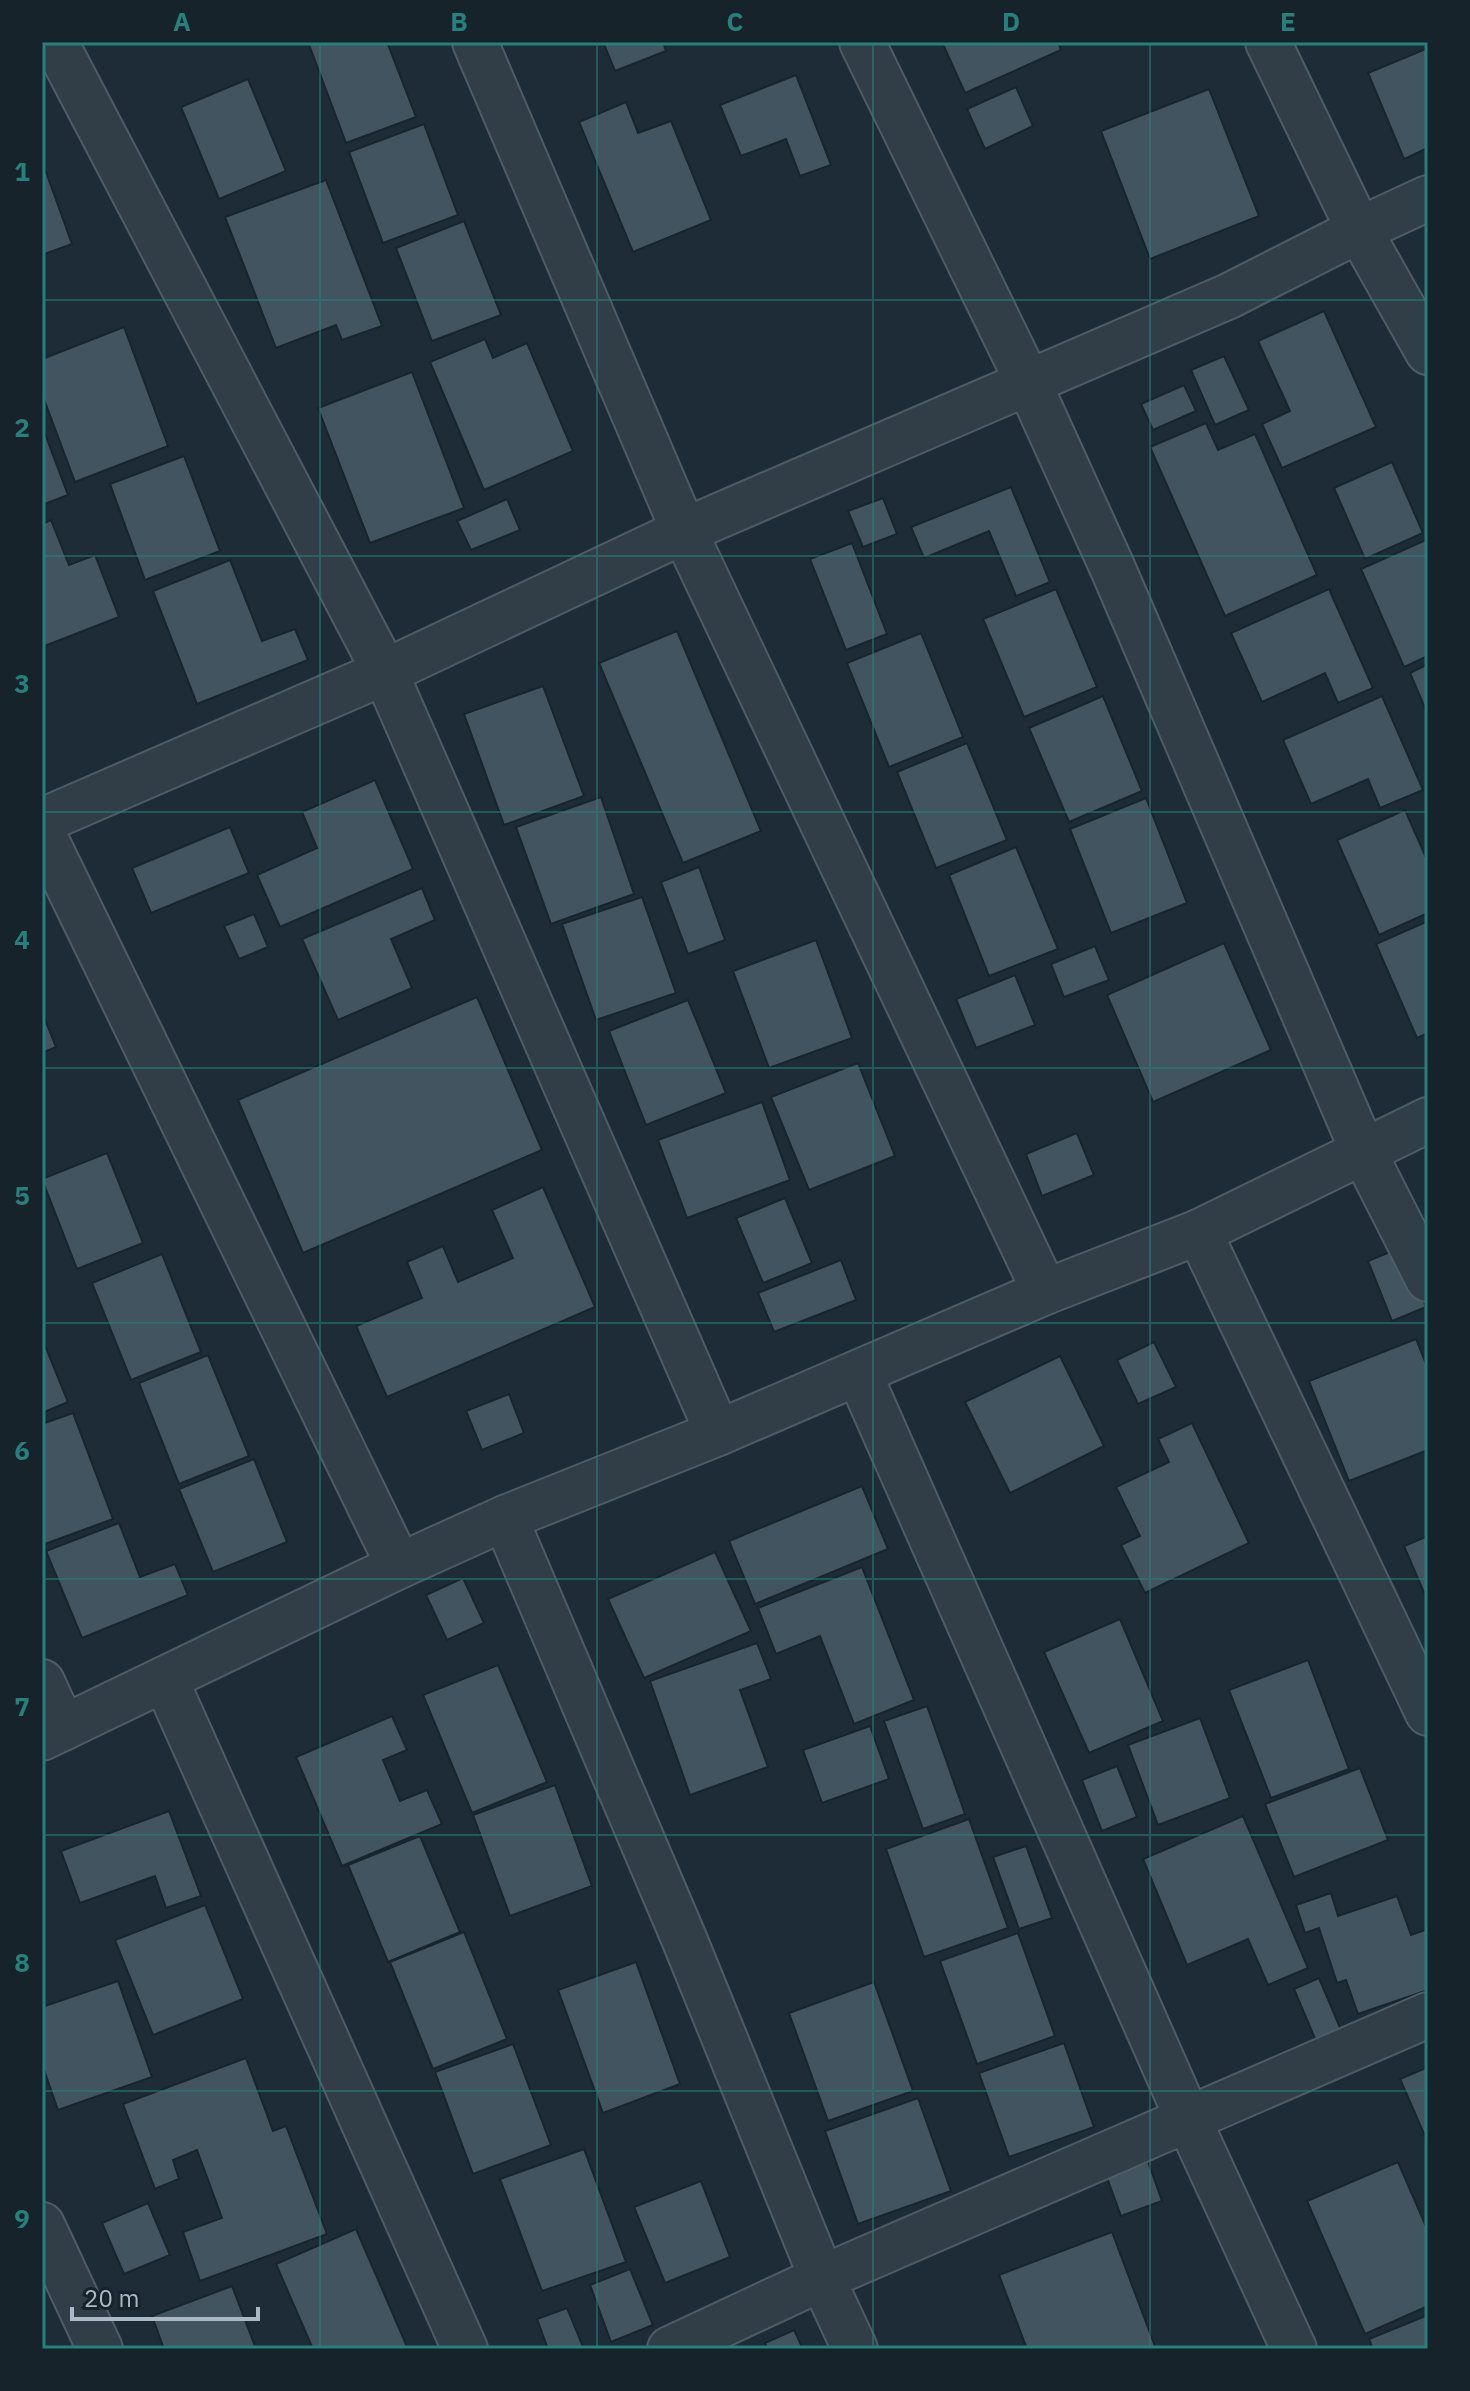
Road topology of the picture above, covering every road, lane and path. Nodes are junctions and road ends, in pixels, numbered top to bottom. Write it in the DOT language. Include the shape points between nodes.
graph roads {
  1 [pos="55,42"];
  2 [pos="475,42"];
  3 [pos="862,42"];
  4 [pos="1268,42"];
  5 [pos="1428,198"];
  6 [pos="1359,230"];
  7 [pos="1428,352"];
  8 [pos="1028,382"];
  9 [pos="684,531"];
  10 [pos="385,672"];
  11 [pos="42,821"];
  12 [pos="42,832"];
  13 [pos="1428,1120"];
  14 [pos="1363,1151"];
  15 [pos="1199,1232"];
  16 [pos="1428,1279"];
  17 [pos="1045,1292"];
  18 [pos="859,1374"];
  19 [pos="718,1433"];
  20 [pos="505,1518"];
  21 [pos="399,1566"];
  22 [pos="165,1679"];
  23 [pos="42,1682"];
  24 [pos="1428,1713"];
  25 [pos="52,1733"];
  26 [pos="1428,2015"];
  27 [pos="1188,2119"];
  28 [pos="42,2225"];
  29 [pos="822,2278"];
  30 [pos="100,2349"];
  31 [pos="465,2349"];
  32 [pos="670,2349"];
  33 [pos="855,2349"];
  34 [pos="1294,2349"];
  1 -- 10 [label="street"];
  2 -- 9 [label="street"];
  3 -- 8 [label="street"];
  4 -- 6 [label="street"];
  5 -- 6 [label="street"];
  6 -- 7 [label="street"];
  6 -- 8 [label="street" via="1229,296"];
  8 -- 9 [label="street"];
  8 -- 14 [label="street"];
  9 -- 10 [label="street"];
  9 -- 17 [label="street"];
  10 -- 11 [label="street"];
  10 -- 19 [label="street"];
  12 -- 21 [label="street"];
  13 -- 14 [label="street"];
  14 -- 15 [label="street"];
  14 -- 16 [label="street"];
  15 -- 17 [label="street"];
  15 -- 24 [label="street"];
  17 -- 18 [label="street"];
  18 -- 19 [label="street"];
  18 -- 27 [label="street"];
  19 -- 20 [label="street"];
  20 -- 21 [label="street"];
  20 -- 29 [label="street"];
  21 -- 22 [label="street"];
  22 -- 25 [label="street"];
  22 -- 31 [label="street"];
  23 -- 25 [label="street"];
  26 -- 27 [label="street"];
  27 -- 29 [label="street"];
  27 -- 34 [label="street"];
  28 -- 30 [label="street"];
  29 -- 32 [label="street"];
  29 -- 33 [label="street"];
}
